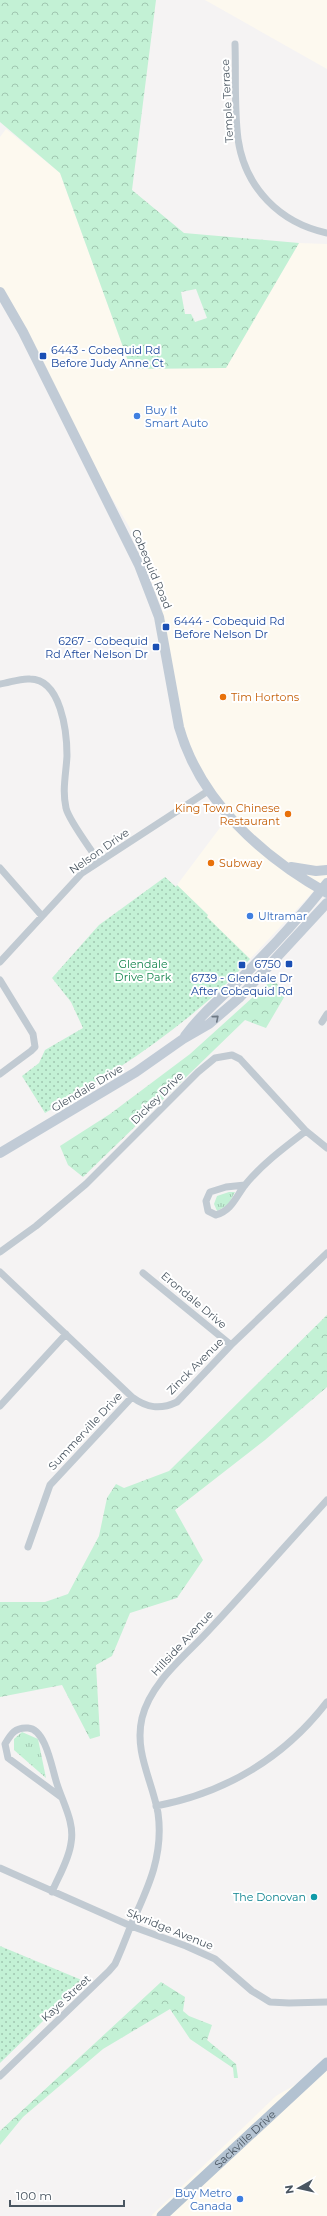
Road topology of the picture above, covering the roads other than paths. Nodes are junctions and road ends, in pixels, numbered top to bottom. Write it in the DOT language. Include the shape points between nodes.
graph roads {
  1 [pos="235,44"];
  2 [pos="327,233"];
  3 [pos="0,292"];
  4 [pos="0,684"];
  5 [pos="208,791"];
  6 [pos="99,862"];
  7 [pos="287,866"];
  8 [pos="0,868"];
  9 [pos="327,870"];
  10 [pos="325,889"];
  11 [pos="327,903"];
  12 [pos="42,916"];
  13 [pos="0,962"];
  14 [pos="0,980"];
  15 [pos="327,1014"];
  16 [pos="322,1022"];
  17 [pos="183,1039"];
  18 [pos="0,1074"];
  19 [pos="306,1131"];
  20 [pos="327,1148"];
  21 [pos="0,1153"];
  22 [pos="245,1185"];
  23 [pos="0,1252"];
  24 [pos="327,1253"];
  25 [pos="0,1272"];
  26 [pos="143,1273"];
  27 [pos="66,1334"];
  28 [pos="231,1345"];
  29 [pos="132,1397"];
  30 [pos="0,1406"];
  31 [pos="327,1500"];
  32 [pos="28,1547"];
  33 [pos="327,1702"];
  34 [pos="61,1797"];
  35 [pos="156,1806"];
  36 [pos="0,1868"];
  37 [pos="52,1892"];
  38 [pos="131,1926"];
  39 [pos="327,2002"];
  40 [pos="327,2063"];
  41 [pos="0,2076"];
  42 [pos="162,2216"];
  1 -- 2 [label="street, Temple Terrace" via="238,140 249,175 273,207 288,219 311,230"];
  3 -- 5 [label="main road, Cobequid Road" via="23,332 139,565 159,617 183,741"];
  4 -- 6 [label="street" via="30,678 44,682 54,694 65,729 67,755 63,791 66,810"];
  5 -- 6 [label="street, Nelson Drive"];
  5 -- 7 [label="main road, Cobequid Road" via="254,842"];
  6 -- 12 [label="street, Nelson Drive" via="82,873"];
  7 -- 9 [label="main road" via="316,871"];
  7 -- 10 [label="main road, Cobequid Road"];
  8 -- 12 [label="street"];
  10 -- 17 [label="main road, Glendale Drive" via="252,966 199,1016"];
  17 -- 11 [label="main road, Glendale Drive, one-way" via="209,1024 239,998"];
  12 -- 13 [label="street, Nelson Drive"];
  14 -- 18 [label="street" via="36,1041 35,1047"];
  15 -- 16 [label="street"];
  17 -- 21 [label="main road, Glendale Drive" via="136,1072"];
  19 -- 20 [label="street, Dickey Drive"];
  19 -- 22 [label="street"];
  19 -- 23 [label="street, Dickey Drive" via="240,1059 232,1055 215,1058 86,1184"];
  22 -- 22 [label="street" via="210,1192 206,1201 208,1211 216,1215 224,1212 233,1205"];
  24 -- 28 [label="street, Zinck Avenue"];
  25 -- 27 [label="street, Zinck Avenue"];
  26 -- 28 [label="street, Erondale Drive"];
  27 -- 29 [label="street, Zinck Avenue"];
  27 -- 30 [label="street"];
  28 -- 29 [label="street, Zinck Avenue" via="177,1402 157,1408 142,1404"];
  29 -- 32 [label="street, Summerville Drive" via="50,1485"];
  31 -- 35 [label="street, Hillside Avenue" via="189,1653 160,1681 147,1703 140,1730 140,1752"];
  33 -- 35 [label="street" via="314,1719 263,1764 234,1781 206,1792 182,1801"];
  34 -- 34 [label="street" via="8,1758 5,1744 13,1731 22,1727 34,1728 38,1732"];
  34 -- 37 [label="street" via="67,1809 72,1843"];
  35 -- 38 [label="street, Hillside Avenue" via="159,1834 156,1868"];
  36 -- 37 [label="street, Skyridge Avenue"];
  37 -- 38 [label="street, Skyridge Avenue"];
  38 -- 39 [label="street, Skyridge Avenue" via="216,1959 252,1992 270,2002"];
  38 -- 41 [label="street, Kaye Street" via="109,1972"];
  40 -- 42 [label="main road, Sackville Drive"];
}
